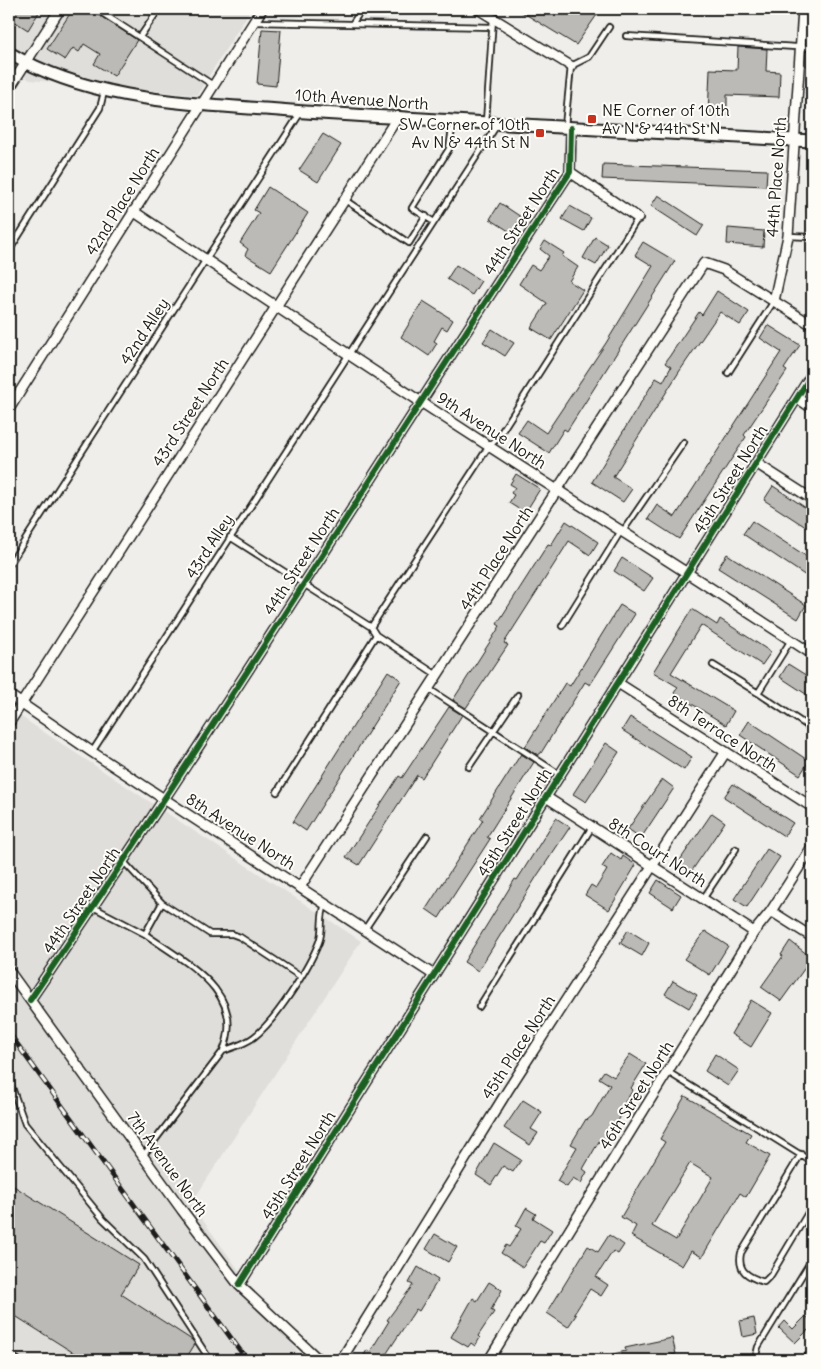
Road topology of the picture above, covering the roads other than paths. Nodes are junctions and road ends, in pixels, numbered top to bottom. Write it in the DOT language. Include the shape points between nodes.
graph roads {
  1 [pos="60,9"];
  2 [pos="96,9"];
  3 [pos="159,9"];
  4 [pos="262,9"];
  5 [pos="362,9"];
  6 [pos="478,9"];
  7 [pos="803,9"];
  8 [pos="254,22"];
  9 [pos="492,23"];
  10 [pos="352,24"];
  11 [pos="609,27"];
  12 [pos="626,36"];
  13 [pos="140,37"];
  14 [pos="800,48"];
  15 [pos="812,48"];
  16 [pos="9,53"];
  17 [pos="25,63"];
  18 [pos="571,66"];
  19 [pos="213,85"];
  20 [pos="9,89"];
  21 [pos="104,92"];
  22 [pos="201,105"];
  23 [pos="301,112"];
  24 [pos="397,118"];
  25 [pos="454,121"];
  26 [pos="486,123"];
  27 [pos="498,124"];
  28 [pos="568,128"];
  29 [pos="794,140"];
  30 [pos="812,141"];
  31 [pos="570,172"];
  32 [pos="344,200"];
  33 [pos="133,212"];
  34 [pos="426,216"];
  35 [pos="638,218"];
  36 [pos="434,222"];
  37 [pos="788,236"];
  38 [pos="812,237"];
  39 [pos="9,251"];
  40 [pos="205,259"];
  41 [pos="774,301"];
  42 [pos="275,307"];
  43 [pos="812,325"];
  44 [pos="349,354"];
  45 [pos="728,373"];
  46 [pos="812,374"];
  47 [pos="797,398"];
  48 [pos="420,401"];
  49 [pos="812,408"];
  50 [pos="9,409"];
  51 [pos="684,442"];
  52 [pos="489,446"];
  53 [pos="756,463"];
  54 [pos="558,491"];
  55 [pos="812,499"];
  56 [pos="622,531"];
  57 [pos="230,536"];
  58 [pos="9,565"];
  59 [pos="688,572"];
  60 [pos="302,584"];
  61 [pos="562,626"];
  62 [pos="372,627"];
  63 [pos="376,635"];
  64 [pos="791,640"];
  65 [pos="812,654"];
  66 [pos="712,665"];
  67 [pos="438,675"];
  68 [pos="618,683"];
  69 [pos="428,689"];
  70 [pos="758,693"];
  71 [pos="9,695"];
  72 [pos="518,695"];
  73 [pos="20,704"];
  74 [pos="9,722"];
  75 [pos="812,729"];
  76 [pos="493,731"];
  77 [pos="92,752"];
  78 [pos="725,753"];
  79 [pos="469,767"];
  80 [pos="560,774"];
  81 [pos="277,792"];
  82 [pos="546,797"];
  83 [pos="166,800"];
  84 [pos="812,807"];
  85 [pos="592,828"];
  86 [pos="427,836"];
  87 [pos="812,847"];
  88 [pos="736,849"];
  89 [pos="124,862"];
  90 [pos="652,866"];
  91 [pos="300,887"];
  92 [pos="703,899"];
  93 [pos="162,903"];
  94 [pos="326,904"];
  95 [pos="93,907"];
  96 [pos="771,911"];
  97 [pos="364,930"];
  98 [pos="754,932"];
  99 [pos="145,934"];
  100 [pos="812,937"];
  101 [pos="9,971"];
  102 [pos="434,975"];
  103 [pos="301,977"];
  104 [pos="30,1000"];
  105 [pos="479,1007"];
  106 [pos="223,1050"];
  107 [pos="668,1072"];
  108 [pos="9,1079"];
  109 [pos="801,1154"];
  110 [pos="143,1156"];
  111 [pos="812,1162"];
  112 [pos="812,1206"];
  113 [pos="812,1259"];
  114 [pos="240,1285"];
  115 [pos="9,1354"];
  116 [pos="812,1359"];
  117 [pos="18,1360"];
  118 [pos="210,1360"];
  119 [pos="319,1360"];
  120 [pos="341,1360"];
  121 [pos="489,1360"];
  122 [pos="755,1360"];
  123 [pos="808,1360"];
  1 -- 17 [label="street"];
  2 -- 13 [label="lane"];
  3 -- 13 [label="lane"];
  4 -- 8 [label="street, 42nd Place North"];
  5 -- 10 [label="lane"];
  6 -- 9 [label="street"];
  7 -- 14 [label="street, 44th Place North"];
  8 -- 10 [label="lane"];
  8 -- 19 [label="street, 42nd Place North"];
  9 -- 10 [label="lane"];
  9 -- 18 [label="street"];
  9 -- 26 [label="lane"];
  11 -- 18 [label="lane" via="589,57"];
  12 -- 14 [label="lane"];
  13 -- 19 [label="lane"];
  14 -- 15 [label="lane"];
  14 -- 29 [label="street, 44th Place North"];
  16 -- 17 [label="street, 10th Avenue North"];
  17 -- 20 [label="street"];
  17 -- 21 [label="street, 10th Avenue North"];
  18 -- 28 [label="lane"];
  19 -- 22 [label="street, 42nd Place North"];
  21 -- 22 [label="street, 10th Avenue North"];
  21 -- 39 [label="lane" via="100,108"];
  22 -- 23 [label="street, 10th Avenue North"];
  22 -- 33 [label="street, 42nd Place North"];
  23 -- 24 [label="street, 10th Avenue North"];
  23 -- 40 [label="lane, 42nd Alley"];
  24 -- 25 [label="street, 10th Avenue North"];
  24 -- 32 [label="street, 43rd Street North"];
  25 -- 26 [label="street, 10th Avenue North"];
  25 -- 34 [label="lane" via="449,149 412,208"];
  26 -- 27 [label="street, 10th Avenue North"];
  27 -- 28 [label="street, 10th Avenue North"];
  27 -- 36 [label="lane, 43rd Alley"];
  28 -- 29 [label="street, 10th Avenue North"];
  28 -- 31 [label="street, 44th Street North"];
  29 -- 30 [label="street, 10th Avenue North"];
  29 -- 37 [label="street, 44th Place North"];
  31 -- 35 [label="street"];
  31 -- 48 [label="street, 44th Street North"];
  32 -- 34 [label="lane" via="410,243"];
  32 -- 42 [label="street, 43rd Street North"];
  33 -- 40 [label="street, 9th Avenue North"];
  33 -- 50 [label="street, 42nd Place North"];
  34 -- 36 [label="lane"];
  35 -- 52 [label="lane" via="497,439"];
  36 -- 44 [label="lane, 43rd Alley"];
  37 -- 38 [label="lane"];
  37 -- 41 [label="street, 44th Place North"];
  40 -- 42 [label="street, 9th Avenue North"];
  40 -- 58 [label="lane, 42nd Alley"];
  41 -- 43 [label="street"];
  41 -- 45 [label="lane"];
  41 -- 54 [label="street, 44th Place North" via="724,270 704,263"];
  42 -- 44 [label="street, 9th Avenue North"];
  42 -- 73 [label="street, 43rd Street North"];
  44 -- 48 [label="street, 9th Avenue North"];
  44 -- 57 [label="lane, 43rd Alley"];
  46 -- 47 [label="street, 45th Street North"];
  47 -- 49 [label="street"];
  47 -- 53 [label="street, 45th Street North"];
  48 -- 52 [label="street, 9th Avenue North"];
  48 -- 60 [label="street, 44th Street North"];
  51 -- 56 [label="lane"];
  52 -- 54 [label="street, 9th Avenue North"];
  52 -- 62 [label="lane"];
  53 -- 55 [label="street"];
  53 -- 59 [label="street, 45th Street North"];
  54 -- 56 [label="street, 9th Avenue North"];
  54 -- 67 [label="street, 44th Place North"];
  56 -- 59 [label="street, 9th Avenue North"];
  56 -- 61 [label="lane"];
  57 -- 60 [label="lane"];
  57 -- 77 [label="lane, 43rd Alley"];
  59 -- 64 [label="street, 9th Avenue North"];
  59 -- 68 [label="street, 45th Street North"];
  60 -- 62 [label="lane"];
  60 -- 83 [label="street, 44th Street North"];
  62 -- 63 [label="lane"];
  63 -- 67 [label="lane"];
  63 -- 81 [label="lane"];
  64 -- 65 [label="street, 9th Avenue North"];
  64 -- 70 [label="lane"];
  66 -- 70 [label="lane"];
  67 -- 69 [label="street, 44th Place North"];
  68 -- 78 [label="street, 8th Terrace North"];
  68 -- 80 [label="street, 45th Street North"];
  69 -- 76 [label="lane"];
  69 -- 91 [label="street, 44th Place North"];
  70 -- 75 [label="lane"];
  71 -- 73 [label="street, 8th Avenue North"];
  72 -- 76 [label="lane"];
  73 -- 74 [label="street, 43rd Street North"];
  73 -- 77 [label="street, 8th Avenue North"];
  76 -- 79 [label="lane"];
  76 -- 80 [label="lane"];
  77 -- 83 [label="street, 8th Avenue North"];
  78 -- 84 [label="street, 8th Terrace North"];
  78 -- 90 [label="street, 45th Place North"];
  80 -- 82 [label="street, 45th Street North"];
  82 -- 85 [label="street, 8th Court North"];
  82 -- 102 [label="street, 45th Street North"];
  83 -- 89 [label="street, 44th Street North"];
  83 -- 91 [label="street, 8th Avenue North"];
  85 -- 90 [label="street, 8th Court North"];
  85 -- 105 [label="lane"];
  86 -- 97 [label="lane"];
  87 -- 96 [label="street, 46th Street North"];
  88 -- 92 [label="lane"];
  89 -- 93 [label="lane"];
  89 -- 95 [label="street, 44th Street North"];
  90 -- 92 [label="street, 8th Court North"];
  90 -- 120 [label="street, 45th Place North" via="508,1090"];
  91 -- 94 [label="street, 8th Avenue North"];
  92 -- 98 [label="street, 8th Court North"];
  93 -- 99 [label="lane"];
  93 -- 103 [label="lane" via="210,934 232,934 240,938"];
  94 -- 97 [label="street, 8th Avenue North"];
  94 -- 103 [label="lane" via="321,916 318,944"];
  95 -- 99 [label="lane"];
  95 -- 104 [label="street, 44th Street North"];
  96 -- 98 [label="street, 46th Street North"];
  96 -- 100 [label="street"];
  97 -- 102 [label="street, 8th Avenue North"];
  98 -- 107 [label="street, 46th Street North"];
  99 -- 106 [label="lane" via="202,975 221,994 226,1004 228,1038"];
  101 -- 104 [label="street, 7th Avenue North"];
  102 -- 114 [label="street, 45th Street North"];
  103 -- 106 [label="lane" via="263,1029 253,1038"];
  104 -- 110 [label="street, 7th Avenue North"];
  106 -- 110 [label="lane"];
  107 -- 109 [label="lane"];
  107 -- 121 [label="street, 46th Street North"];
  108 -- 118 [label="lane" via="25,1124 103,1219 144,1259"];
  109 -- 111 [label="lane"];
  109 -- 112 [label="lane" via="740,1253 742,1272 764,1282"];
  110 -- 114 [label="street, 7th Avenue North"];
  113 -- 122 [label="lane" via="758,1347"];
  114 -- 119 [label="street, 7th Avenue North"];
  115 -- 117 [label="lane"];
  116 -- 123 [label="main road"];
}
